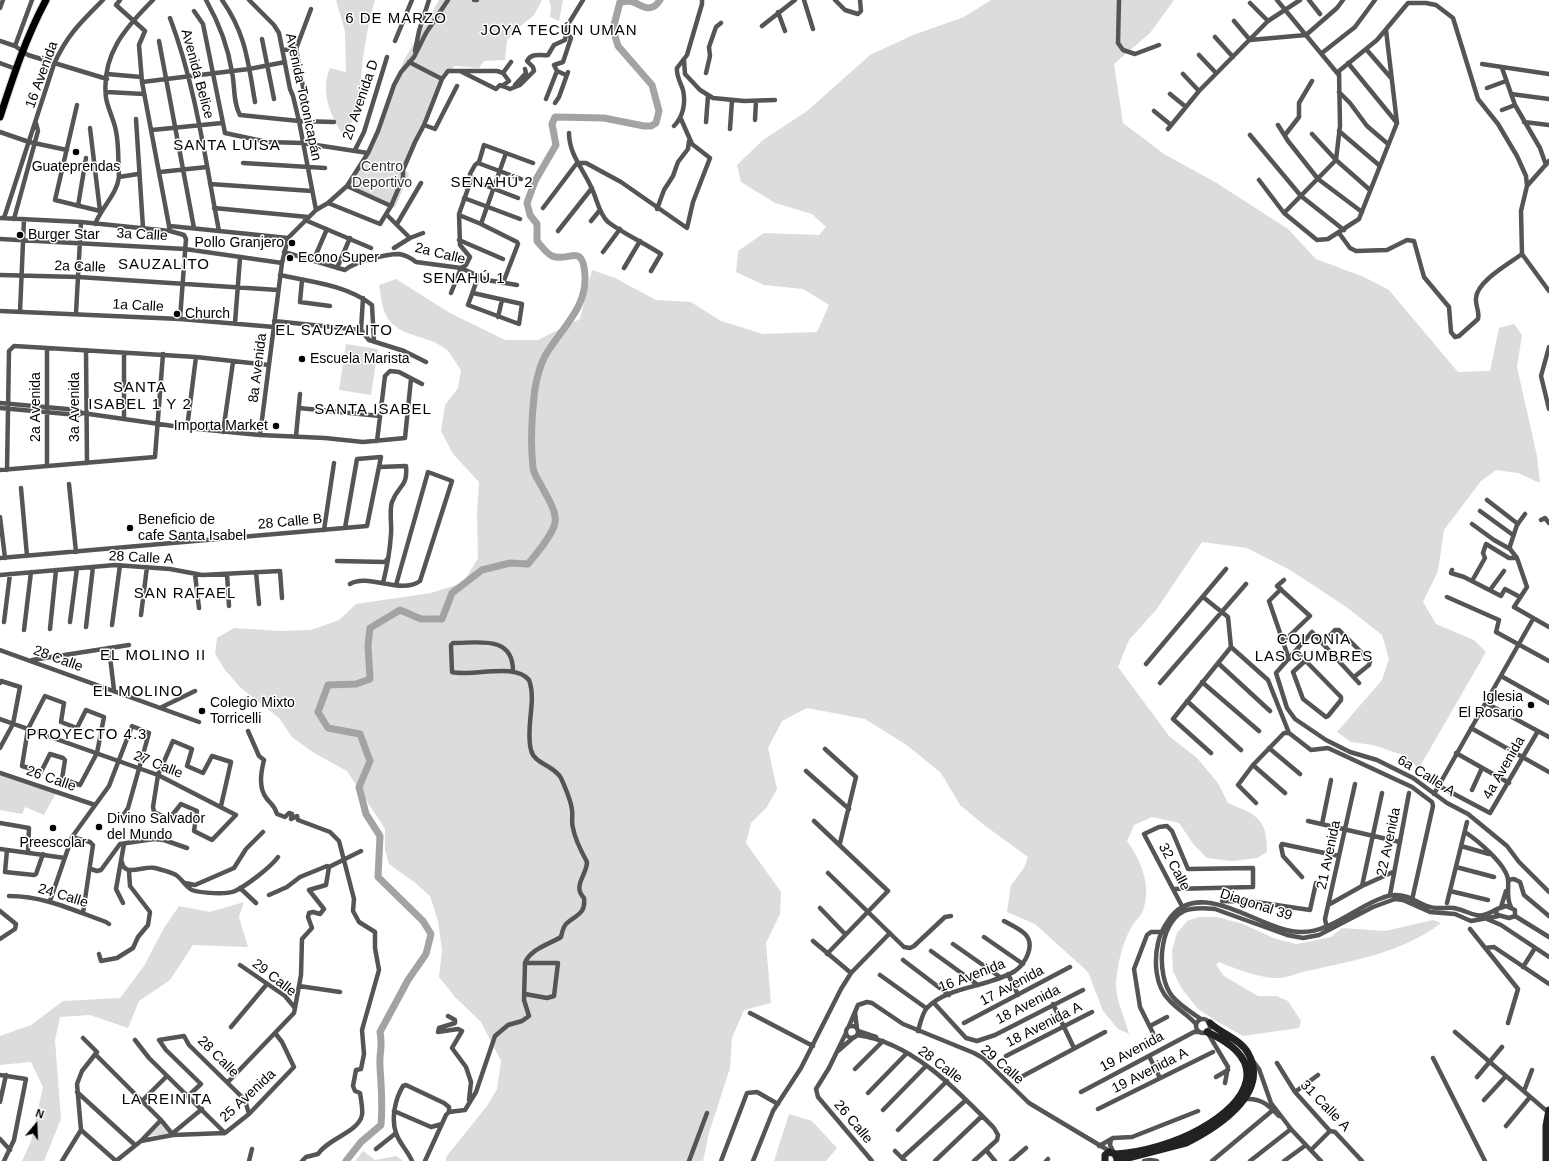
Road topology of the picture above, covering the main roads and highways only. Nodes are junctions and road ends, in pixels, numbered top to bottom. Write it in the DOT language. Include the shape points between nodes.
graph roads {
  1 [pos="46,0"];
  2 [pos="0,117"];
  1 -- 2 [label="main road" via="22,51"];
}
